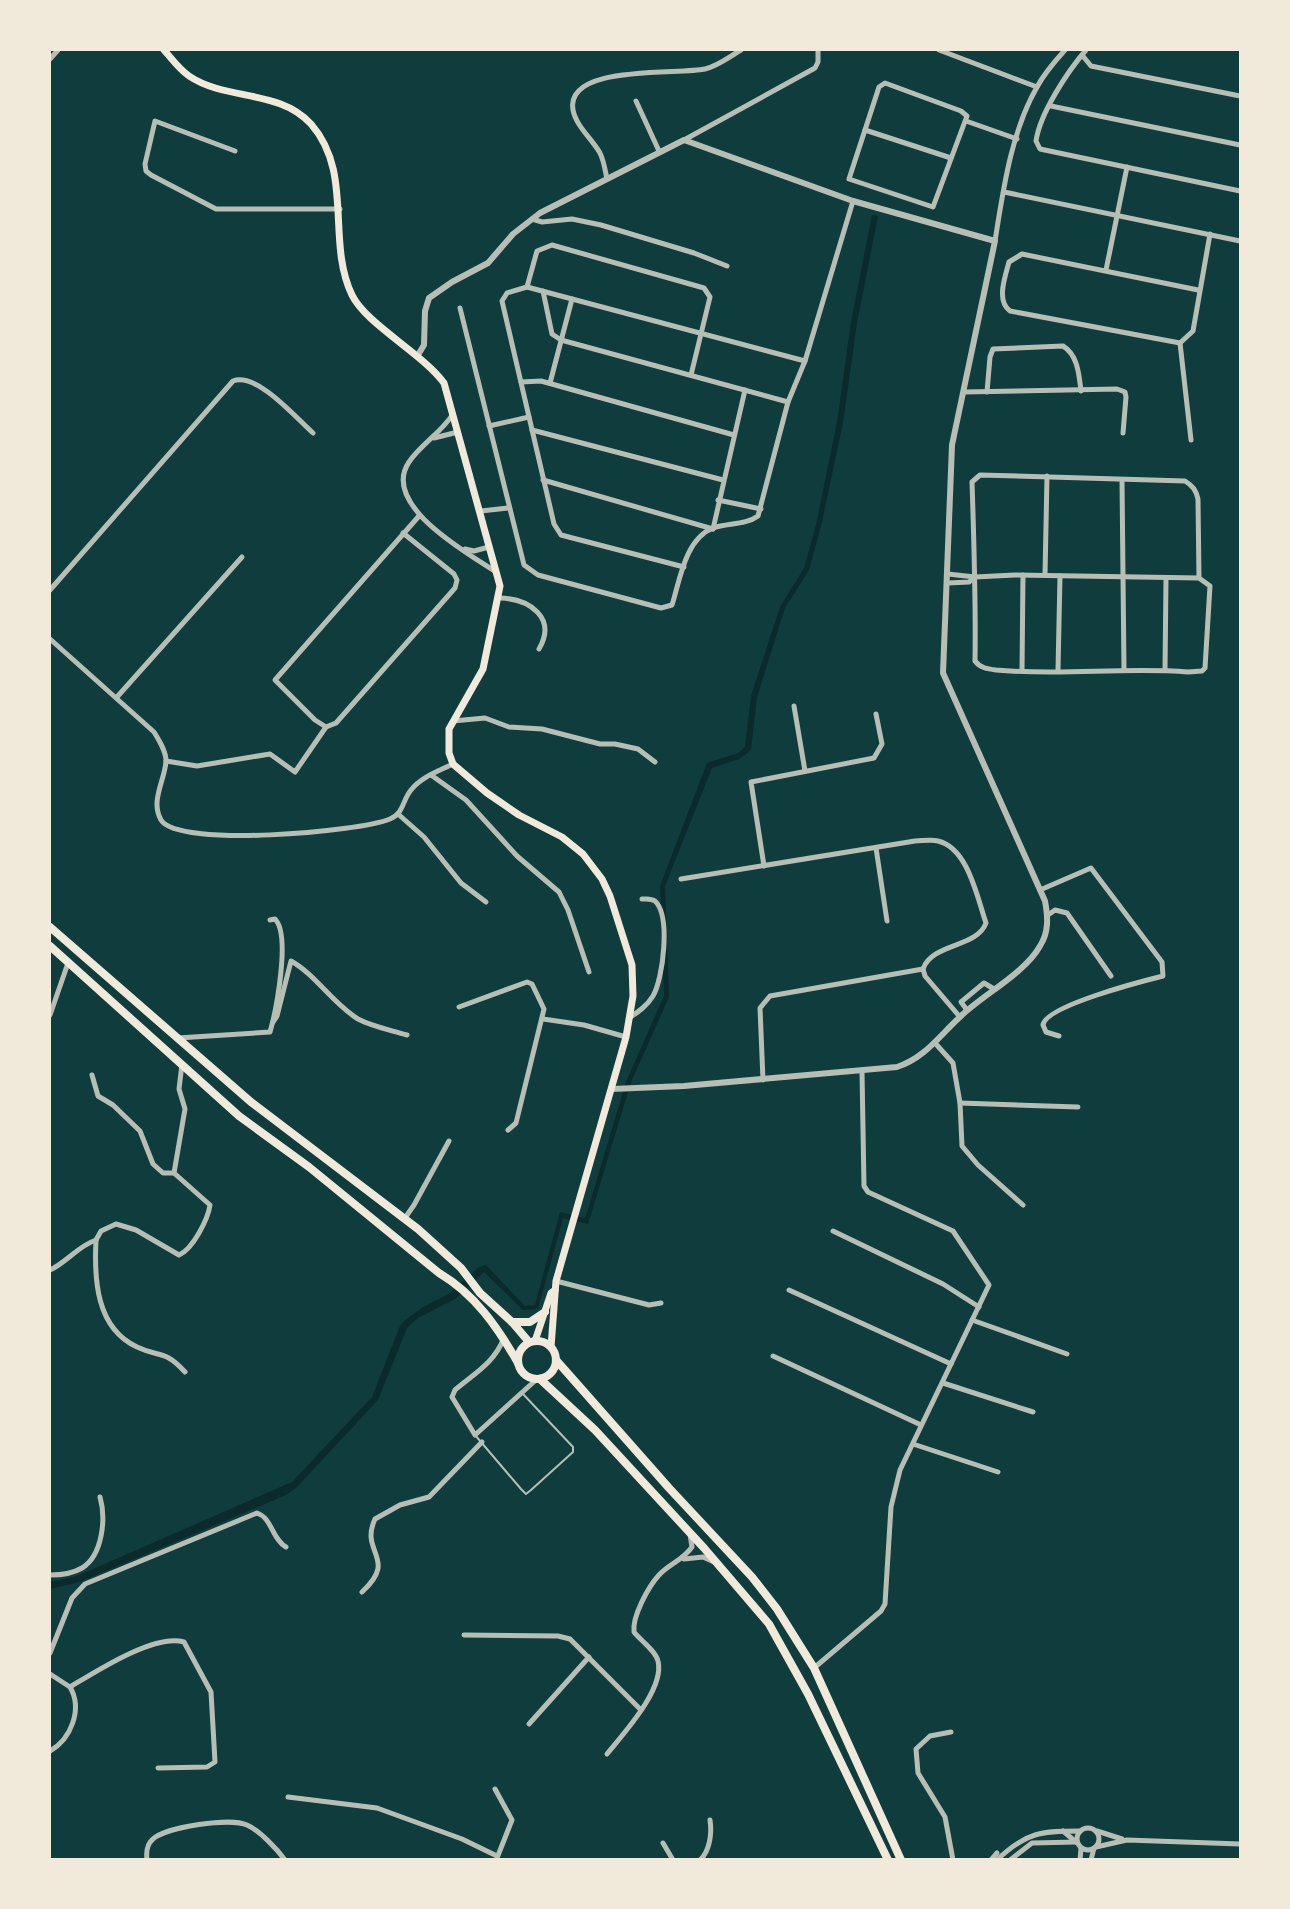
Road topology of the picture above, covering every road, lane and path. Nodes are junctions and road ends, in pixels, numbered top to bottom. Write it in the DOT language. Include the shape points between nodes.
graph roads {
  1 [pos="58,50"];
  2 [pos="165,50"];
  3 [pos="741,50"];
  4 [pos="818,50"];
  5 [pos="939,50"];
  6 [pos="1065,50"];
  7 [pos="1084,52"];
  8 [pos="50,59"];
  9 [pos="1037,87"];
  10 [pos="1240,96"];
  11 [pos="636,101"];
  12 [pos="1051,106"];
  13 [pos="966,122"];
  14 [pos="865,130"];
  15 [pos="1017,139"];
  16 [pos="684,140"];
  17 [pos="1240,145"];
  18 [pos="659,150"];
  19 [pos="235,151"];
  20 [pos="951,158"];
  21 [pos="1126,167"];
  22 [pos="607,179"];
  23 [pos="1240,191"];
  24 [pos="1004,192"];
  25 [pos="853,201"];
  26 [pos="340,209"];
  27 [pos="1116,214"];
  28 [pos="532,219"];
  29 [pos="1210,234"];
  30 [pos="995,241"];
  31 [pos="1240,241"];
  32 [pos="727,266"];
  33 [pos="1106,270"];
  34 [pos="527,287"];
  35 [pos="1198,290"];
  36 [pos="543,291"];
  37 [pos="572,299"];
  38 [pos="460,308"];
  39 [pos="702,333"];
  40 [pos="561,340"];
  41 [pos="1180,343"];
  42 [pos="418,355"];
  43 [pos="805,361"];
  44 [pos="691,375"];
  45 [pos="521,382"];
  46 [pos="550,383"];
  47 [pos="745,390"];
  48 [pos="1081,391"];
  49 [pos="964,392"];
  50 [pos="987,393"];
  51 [pos="788,402"];
  52 [pos="453,414"];
  53 [pos="529,417"];
  54 [pos="489,426"];
  55 [pos="532,430"];
  56 [pos="458,432"];
  57 [pos="313,433"];
  58 [pos="1123,433"];
  59 [pos="734,435"];
  60 [pos="433,438"];
  61 [pos="1191,440"];
  62 [pos="1047,476"];
  63 [pos="543,480"];
  64 [pos="723,480"];
  65 [pos="1122,480"];
  66 [pos="718,500"];
  67 [pos="508,508"];
  68 [pos="761,509"];
  69 [pos="481,512"];
  70 [pos="418,516"];
  71 [pos="713,529"];
  72 [pos="403,533"];
  73 [pos="489,547"];
  74 [pos="461,549"];
  75 [pos="242,558"];
  76 [pos="684,567"];
  77 [pos="496,572"];
  78 [pos="948,574"];
  79 [pos="1023,575"];
  80 [pos="1045,575"];
  81 [pos="1060,576"];
  82 [pos="1122,576"];
  83 [pos="975,577"];
  84 [pos="1199,578"];
  85 [pos="1166,579"];
  86 [pos="948,583"];
  87 [pos="50,590"];
  88 [pos="500,598"];
  89 [pos="50,639"];
  90 [pos="539,649"];
  91 [pos="1022,670"];
  92 [pos="1058,670"];
  93 [pos="1124,670"];
  94 [pos="1165,670"];
  95 [pos="117,697"];
  96 [pos="794,706"];
  97 [pos="876,714"];
  98 [pos="453,721"];
  99 [pos="326,727"];
  100 [pos="166,761"];
  101 [pos="655,762"];
  102 [pos="453,764"];
  103 [pos="805,771"];
  104 [pos="431,775"];
  105 [pos="398,814"];
  106 [pos="876,848"];
  107 [pos="764,866"];
  108 [pos="681,879"];
  109 [pos="1040,890"];
  110 [pos="642,899"];
  111 [pos="486,902"];
  112 [pos="1048,915"];
  113 [pos="270,920"];
  114 [pos="887,921"];
  115 [pos="50,927"];
  116 [pos="50,946"];
  117 [pos="68,963"];
  118 [pos="923,969"];
  119 [pos="589,972"];
  120 [pos="1111,976"];
  121 [pos="994,989"];
  122 [pos="459,1006"];
  123 [pos="968,1010"];
  124 [pos="50,1015"];
  125 [pos="960,1017"];
  126 [pos="629,1018"];
  127 [pos="543,1019"];
  128 [pos="272,1024"];
  129 [pos="407,1035"];
  130 [pos="626,1036"];
  131 [pos="1059,1036"];
  132 [pos="176,1038"];
  133 [pos="935,1044"];
  134 [pos="182,1064"];
  135 [pos="862,1072"];
  136 [pos="92,1075"];
  137 [pos="763,1080"];
  138 [pos="612,1089"];
  139 [pos="960,1103"];
  140 [pos="1078,1107"];
  141 [pos="508,1130"];
  142 [pos="449,1141"];
  143 [pos="174,1173"];
  144 [pos="1023,1205"];
  145 [pos="405,1218"];
  146 [pos="833,1231"];
  147 [pos="96,1240"];
  148 [pos="50,1270"];
  149 [pos="556,1281"];
  150 [pos="555,1290"];
  151 [pos="789,1290"];
  152 [pos="661,1304"];
  153 [pos="979,1307"];
  154 [pos="545,1312"];
  155 [pos="972,1320"];
  156 [pos="512,1322"];
  157 [pos="504,1338"];
  158 [pos="532,1341"];
  159 [pos="551,1347"];
  160 [pos="1067,1354"];
  161 [pos="773,1356"];
  162 [pos="556,1360"];
  163 [pos="518,1363"];
  164 [pos="951,1364"];
  165 [pos="185,1372"];
  166 [pos="539,1379"];
  167 [pos="943,1383"];
  168 [pos="522,1393"];
  169 [pos="1033,1412"];
  170 [pos="921,1425"];
  171 [pos="475,1435"];
  172 [pos="482,1442"];
  173 [pos="913,1444"];
  174 [pos="998,1472"];
  175 [pos="100,1497"];
  176 [pos="688,1531"];
  177 [pos="286,1547"];
  178 [pos="684,1559"];
  179 [pos="718,1564"];
  180 [pos="50,1575"];
  181 [pos="362,1592"];
  182 [pos="464,1635"];
  183 [pos="50,1653"];
  184 [pos="589,1657"];
  185 [pos="814,1668"];
  186 [pos="50,1674"];
  187 [pos="70,1687"];
  188 [pos="641,1710"];
  189 [pos="529,1724"];
  190 [pos="951,1732"];
  191 [pos="50,1751"];
  192 [pos="607,1754"];
  193 [pos="158,1768"];
  194 [pos="495,1789"];
  195 [pos="288,1797"];
  196 [pos="710,1820"];
  197 [pos="1095,1830"];
  198 [pos="1063,1831"];
  199 [pos="1080,1831"];
  200 [pos="1127,1840"];
  201 [pos="663,1843"];
  202 [pos="1240,1844"];
  203 [pos="1079,1845"];
  204 [pos="1095,1848"];
  205 [pos="997,1856"];
  206 [pos="497,1858"];
  207 [pos="147,1860"];
  208 [pos="285,1860"];
  209 [pos="673,1860"];
  210 [pos="700,1860"];
  211 [pos="886,1860"];
  212 [pos="901,1860"];
  213 [pos="953,1860"];
  214 [pos="991,1860"];
  215 [pos="1010,1860"];
  216 [pos="1080,1860"];
  217 [pos="1090,1860"];
  1 -- 8 [label="street"];
  2 -- 26 [label="main road" via="198,81 276,102 310,123 330,156"];
  3 -- 22 [label="street" via="707,69 649,72 598,80 581,87 575,94 573,111 600,153"];
  4 -- 16 [label="street" via="815,68"];
  5 -- 9 [label="street"];
  6 -- 9 [label="street"];
  7 -- 10 [label="street" via="1091,66"];
  7 -- 12 [label="street"];
  9 -- 15 [label="street"];
  11 -- 18 [label="street"];
  12 -- 17 [label="street"];
  12 -- 21 [label="street" via="1038,133 1040,149"];
  13 -- 14 [label="street" via="965,113 885,83 879,87"];
  13 -- 15 [label="street"];
  13 -- 20 [label="street"];
  14 -- 20 [label="street"];
  14 -- 20 [label="street" via="849,179 923,206 933,207 937,202"];
  15 -- 24 [label="street"];
  16 -- 18 [label="street"];
  16 -- 25 [label="street"];
  18 -- 22 [label="street"];
  19 -- 26 [label="street" via="155,121 146,171 216,209"];
  21 -- 23 [label="street"];
  21 -- 27 [label="street"];
  22 -- 28 [label="street"];
  24 -- 27 [label="street"];
  24 -- 30 [label="street"];
  25 -- 30 [label="street"];
  25 -- 43 [label="street"];
  26 -- 42 [label="main road" via="342,260 354,298"];
  27 -- 29 [label="street"];
  27 -- 33 [label="street"];
  28 -- 32 [label="street" via="572,219 601,225"];
  28 -- 42 [label="street" via="488,262 429,298 424,311 424,345"];
  29 -- 31 [label="street"];
  29 -- 35 [label="street"];
  30 -- 49 [label="street"];
  33 -- 35 [label="street"];
  33 -- 41 [label="street" via="1022,254 1009,262 1003,283 1004,307 1049,320"];
  34 -- 36 [label="street"];
  34 -- 39 [label="street" via="537,250 552,245 704,288 710,297"];
  34 -- 45 [label="street" via="507,293 502,301"];
  35 -- 41 [label="street" via="1193,331"];
  36 -- 37 [label="street"];
  36 -- 40 [label="street" via="552,334"];
  37 -- 39 [label="street"];
  37 -- 40 [label="street"];
  38 -- 54 [label="street"];
  39 -- 43 [label="street"];
  39 -- 44 [label="street"];
  40 -- 44 [label="street"];
  40 -- 46 [label="street"];
  41 -- 61 [label="street"];
  42 -- 52 [label="main road" via="444,383"];
  43 -- 51 [label="street"];
  44 -- 47 [label="street"];
  45 -- 46 [label="street"];
  45 -- 53 [label="street"];
  46 -- 59 [label="street"];
  47 -- 51 [label="street"];
  47 -- 59 [label="street"];
  48 -- 50 [label="street"];
  48 -- 50 [label="street" via="1079,372 1063,346 993,349"];
  48 -- 58 [label="street" via="1125,392"];
  49 -- 50 [label="street"];
  49 -- 78 [label="street" via="950,460"];
  51 -- 68 [label="street"];
  52 -- 56 [label="main road"];
  52 -- 60 [label="street"];
  53 -- 54 [label="street"];
  53 -- 55 [label="street"];
  54 -- 67 [label="street"];
  55 -- 63 [label="street"];
  55 -- 64 [label="street"];
  56 -- 60 [label="street"];
  56 -- 69 [label="main road"];
  57 -- 87 [label="street" via="263,388 243,380 233,381"];
  59 -- 64 [label="street"];
  60 -- 70 [label="street" via="416,453 404,474 404,485"];
  62 -- 65 [label="street"];
  62 -- 80 [label="street"];
  62 -- 83 [label="street" via="980,475 972,482"];
  63 -- 71 [label="street"];
  63 -- 76 [label="street" via="554,524 561,535"];
  64 -- 66 [label="street"];
  65 -- 82 [label="street"];
  65 -- 84 [label="street" via="1185,481 1194,488 1198,499"];
  66 -- 68 [label="street"];
  66 -- 71 [label="street"];
  67 -- 69 [label="street"];
  67 -- 76 [label="street" via="524,565 538,575 661,608 672,605"];
  68 -- 71 [label="street" via="754,519"];
  69 -- 73 [label="main road"];
  70 -- 72 [label="street"];
  70 -- 74 [label="street"];
  71 -- 76 [label="street" via="700,537"];
  72 -- 99 [label="street" via="275,680"];
  72 -- 99 [label="street" via="454,574 455,588 336,723"];
  73 -- 74 [label="street"];
  73 -- 77 [label="main road"];
  74 -- 77 [label="street"];
  75 -- 95 [label="street"];
  77 -- 88 [label="main road"];
  78 -- 83 [label="street"];
  78 -- 86 [label="street"];
  79 -- 80 [label="street"];
  79 -- 83 [label="street"];
  79 -- 91 [label="street"];
  80 -- 81 [label="street"];
  81 -- 82 [label="street"];
  81 -- 92 [label="street"];
  82 -- 85 [label="street"];
  82 -- 93 [label="street"];
  83 -- 86 [label="street" via="969,582"];
  83 -- 91 [label="street" via="975,661 994,670"];
  84 -- 85 [label="street"];
  84 -- 94 [label="street" via="1210,586 1205,668"];
  85 -- 94 [label="street"];
  86 -- 109 [label="street" via="943,673"];
  88 -- 90 [label="street" via="526,605 543,620 547,632"];
  88 -- 98 [label="main road" via="483,669"];
  89 -- 95 [label="street"];
  91 -- 92 [label="street"];
  92 -- 93 [label="street"];
  93 -- 94 [label="street"];
  95 -- 100 [label="street" via="154,732"];
  96 -- 103 [label="street"];
  97 -- 103 [label="street" via="882,744 874,758"];
  98 -- 101 [label="street" via="484,718 509,727 542,729 638,749"];
  98 -- 102 [label="main road" via="447,745"];
  99 -- 100 [label="street" via="295,772 270,754 197,766"];
  100 -- 105 [label="street" via="160,779 158,812 174,830 241,835 325,831 359,827"];
  102 -- 104 [label="street"];
  102 -- 126 [label="main road" via="519,815 562,837 602,879 632,965"];
  103 -- 107 [label="street" via="754,781 750,786"];
  104 -- 105 [label="street" via="411,790"];
  104 -- 119 [label="street" via="466,800 517,856 559,892"];
  105 -- 111 [label="street" via="424,837 461,883"];
  106 -- 107 [label="street"];
  106 -- 114 [label="street"];
  106 -- 118 [label="street" via="937,840 953,848 963,861 986,922 984,928 931,957"];
  107 -- 108 [label="street"];
  109 -- 112 [label="street"];
  109 -- 131 [label="street" via="1091,868 1165,970 1163,976 1054,1012 1045,1018 1043,1026 1046,1032"];
  110 -- 126 [label="street" via="650,898 657,903 663,927 661,976 648,1005"];
  112 -- 120 [label="street" via="1055,910 1067,913"];
  112 -- 121 [label="street" via="1040,947"];
  113 -- 128 [label="street" via="279,923 283,944"];
  115 -- 132 [label="main road"];
  116 -- 117 [label="main road"];
  117 -- 124 [label="street"];
  117 -- 134 [label="main road"];
  118 -- 125 [label="street"];
  118 -- 137 [label="street" via="770,996 760,1008"];
  121 -- 123 [label="street"];
  121 -- 123 [label="street" via="984,983 961,1002"];
  122 -- 127 [label="street" via="530,982 544,1009"];
  123 -- 125 [label="street"];
  125 -- 133 [label="street"];
  126 -- 130 [label="main road"];
  127 -- 130 [label="street"];
  127 -- 141 [label="street" via="516,1123"];
  128 -- 129 [label="street" via="291,961 358,1018"];
  128 -- 132 [label="street" via="270,1032"];
  130 -- 138 [label="main road"];
  132 -- 145 [label="main road" via="251,1102"];
  133 -- 135 [label="street" via="906,1064"];
  133 -- 139 [label="street" via="953,1063"];
  134 -- 143 [label="street" via="179,1089 184,1109"];
  134 -- 157 [label="main road" via="239,1116 454,1282"];
  135 -- 137 [label="street"];
  135 -- 153 [label="street" via="864,1186 868,1192 946,1227 959,1237 989,1284"];
  136 -- 143 [label="street" via="99,1096 140,1131 153,1164 163,1173"];
  137 -- 138 [label="street"];
  138 -- 149 [label="main road"];
  139 -- 140 [label="street"];
  139 -- 144 [label="street" via="962,1146"];
  142 -- 145 [label="street"];
  143 -- 147 [label="street" via="210,1205 209,1214 183,1254 116,1224 101,1232"];
  145 -- 156 [label="main road"];
  146 -- 153 [label="street" via="944,1284"];
  147 -- 148 [label="street" via="84,1244"];
  147 -- 165 [label="street" via="96,1280 103,1314 109,1323 126,1341 161,1353"];
  149 -- 150 [label="main road"];
  149 -- 152 [label="street" via="648,1305"];
  150 -- 154 [label="main road"];
  150 -- 159 [label="main road"];
  151 -- 164 [label="street"];
  153 -- 155 [label="street"];
  154 -- 156 [label="main road" via="534,1321"];
  154 -- 158 [label="main road"];
  155 -- 160 [label="street"];
  155 -- 164 [label="street"];
  156 -- 158 [label="main road"];
  157 -- 163 [label="main road"];
  157 -- 171 [label="street" via="490,1363 452,1396"];
  158 -- 159 [label="main road"];
  158 -- 163 [label="main road" via="520,1350"];
  159 -- 162 [label="main road"];
  161 -- 170 [label="street"];
  162 -- 166 [label="main road" via="552,1372"];
  162 -- 185 [label="main road" via="752,1577"];
  163 -- 166 [label="main road" via="524,1374"];
  164 -- 167 [label="street"];
  166 -- 168 [label="street"];
  166 -- 176 [label="main road" via="595,1430"];
  167 -- 169 [label="street"];
  167 -- 170 [label="street"];
  168 -- 171 [label="street"];
  168 -- 172 [label="lane" via="573,1447 571,1457 526,1494"];
  170 -- 173 [label="street"];
  171 -- 172 [label="lane"];
  172 -- 181 [label="street" via="429,1497 400,1505 375,1519 371,1535 381,1567"];
  173 -- 174 [label="street"];
  173 -- 185 [label="street" via="900,1470 891,1507 885,1604"];
  175 -- 180 [label="street" via="103,1525 89,1562 76,1570"];
  176 -- 178 [label="street" via="692,1547"];
  176 -- 179 [label="main road"];
  177 -- 183 [label="street" via="278,1543 264,1517 257,1513 85,1584 72,1598"];
  178 -- 179 [label="street" via="704,1557"];
  178 -- 188 [label="street" via="659,1575 633,1618 634,1632 658,1662 654,1684"];
  179 -- 211 [label="main road" via="769,1624 808,1694 879,1838"];
  182 -- 184 [label="street" via="564,1637"];
  184 -- 188 [label="street"];
  184 -- 189 [label="street"];
  185 -- 212 [label="main road"];
  186 -- 187 [label="street"];
  187 -- 191 [label="street" via="77,1705 70,1728 62,1743"];
  187 -- 193 [label="street" via="108,1662 177,1640 184,1642 211,1692 215,1762 212,1766"];
  188 -- 192 [label="street"];
  190 -- 213 [label="street" via="930,1736 916,1749 918,1773 945,1817"];
  194 -- 206 [label="street" via="512,1820"];
  195 -- 206 [label="street" via="377,1808 462,1839"];
  196 -- 210 [label="street" via="711,1834"];
  197 -- 199 [label="street"];
  197 -- 200 [label="street"];
  197 -- 204 [label="street" via="1099,1839"];
  198 -- 199 [label="street"];
  198 -- 203 [label="street"];
  198 -- 205 [label="street" via="1029,1835"];
  199 -- 203 [label="street"];
  200 -- 202 [label="street"];
  200 -- 204 [label="street"];
  201 -- 209 [label="street"];
  203 -- 204 [label="street" via="1087,1850"];
  203 -- 215 [label="street" via="1032,1843"];
  203 -- 216 [label="street"];
  204 -- 217 [label="street"];
  205 -- 214 [label="street"];
  207 -- 208 [label="street" via="147,1846 163,1832 236,1823 247,1825"];
}
